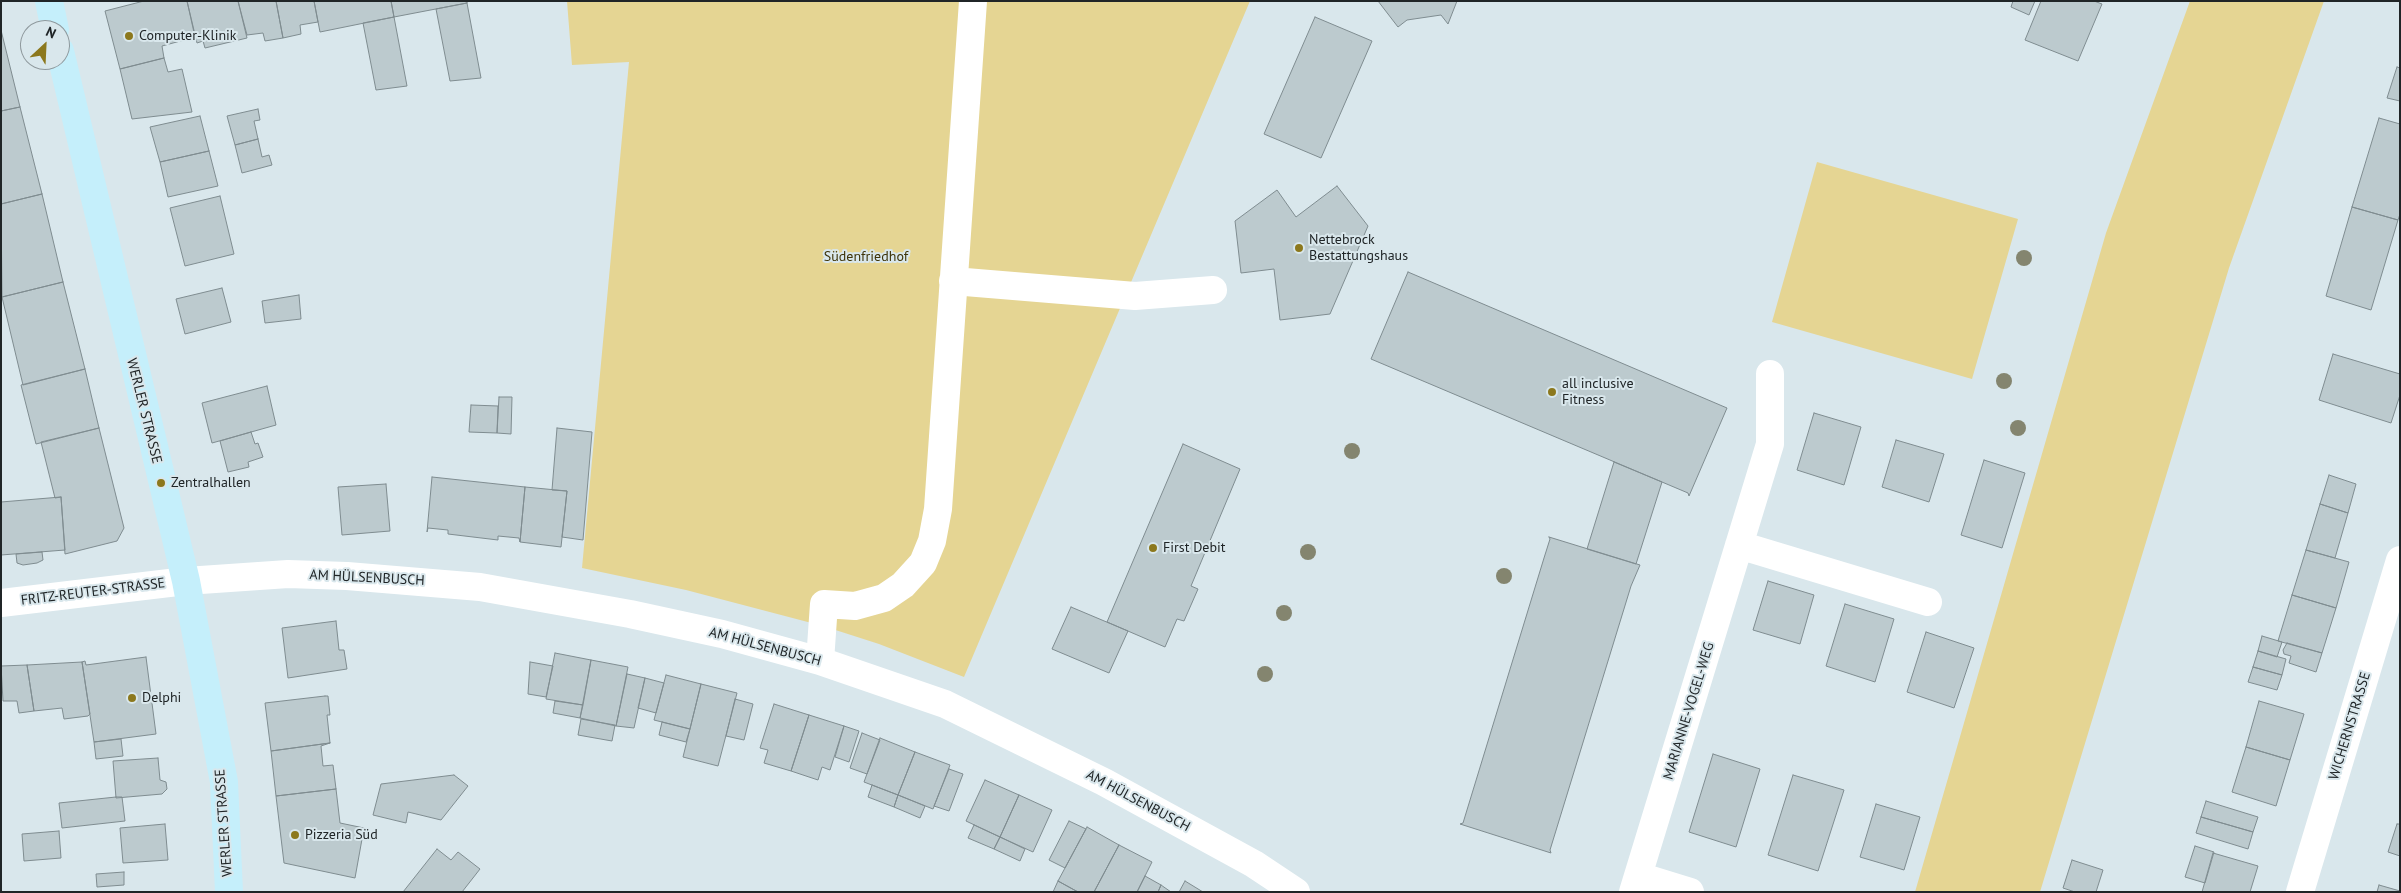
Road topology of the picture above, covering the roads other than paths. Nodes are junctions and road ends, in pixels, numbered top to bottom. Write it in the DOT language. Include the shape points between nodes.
graph roads {
  1 [pos="49,1"];
  2 [pos="973,1"];
  3 [pos="53,20"];
  4 [pos="64,70"];
  5 [pos="954,281"];
  6 [pos="1213,290"];
  7 [pos="1770,374"];
  8 [pos="1739,545"];
  9 [pos="2400,560"];
  10 [pos="186,581"];
  11 [pos="1928,602"];
  12 [pos="1,603"];
  13 [pos="2390,624"];
  14 [pos="820,661"];
  15 [pos="1636,884"];
  16 [pos="228,892"];
  17 [pos="1296,892"];
  18 [pos="1690,892"];
  19 [pos="2300,892"];
  1 -- 3 [label="main road"];
  2 -- 5 [label="street"];
  4 -- 10 [label="main road, WERLER STRASSE"];
  5 -- 6 [label="street" via="1135,296"];
  5 -- 14 [label="street" via="938,509 932,541 923,563 903,585 884,598 856,606 824,604"];
  7 -- 8 [label="street, MARIANNE-VOGEL-WEG" via="1770,444"];
  8 -- 11 [label="street"];
  8 -- 15 [label="street, MARIANNE-VOGEL-WEG"];
  9 -- 13 [label="street, WICHERNSTRASSE"];
  10 -- 12 [label="street, FRITZ-REUTER-STRASSE"];
  10 -- 14 [label="street, AM HÜLSENBUSCH" via="288,574 414,580 480,587 722,634"];
  10 -- 16 [label="main road, WERLER STRASSE" via="224,782"];
  13 -- 19 [label="street, WICHERNSTRASSE"];
  14 -- 17 [label="street, AM HÜLSENBUSCH" via="945,704 991,726 1104,782 1254,864"];
  15 -- 18 [label="street, MARIANNE-VOGEL-WEG"];
}
